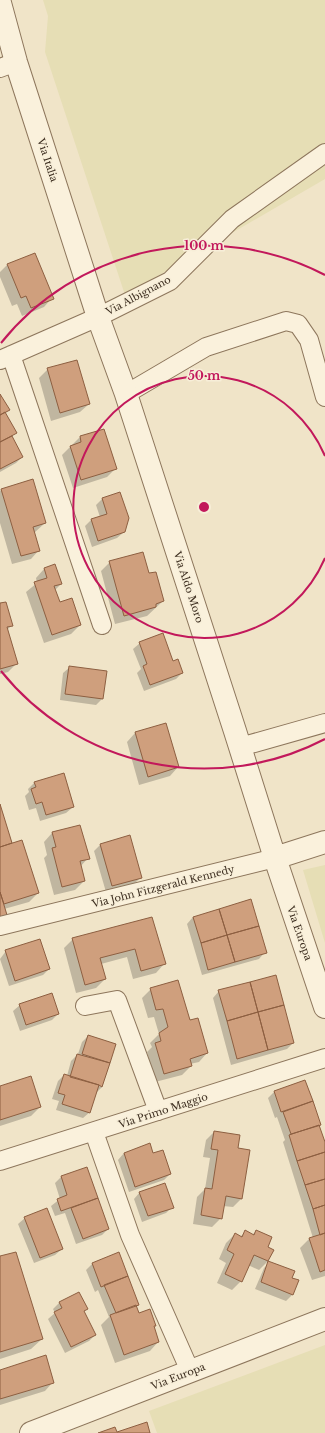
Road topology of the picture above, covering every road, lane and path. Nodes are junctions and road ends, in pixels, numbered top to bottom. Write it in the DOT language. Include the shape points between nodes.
graph roads {
  1 [pos="0,3"];
  2 [pos="8,65"];
  3 [pos="325,153"];
  4 [pos="98,316"];
  5 [pos="6,358"];
  6 [pos="126,394"];
  7 [pos="325,397"];
  8 [pos="102,625"];
  9 [pos="325,723"];
  10 [pos="240,747"];
  11 [pos="325,842"];
  12 [pos="275,858"];
  13 [pos="0,926"];
  14 [pos="85,1006"];
  15 [pos="325,1007"];
  16 [pos="325,1058"];
  17 [pos="158,1111"];
  18 [pos="94,1132"];
  19 [pos="0,1162"];
  20 [pos="325,1319"];
  21 [pos="190,1371"];
  22 [pos="31,1433"];
  1 -- 2 [label="street, Via Italia"];
  2 -- 4 [label="street, Via Italia"];
  3 -- 4 [label="street, Via Albignano" via="232,219 170,280"];
  4 -- 5 [label="street, Via Albignano"];
  4 -- 6 [label="street, Via Aldo Moro"];
  5 -- 8 [label="street, Via Albignano"];
  6 -- 7 [label="street" via="206,347 286,321 298,324 309,340"];
  6 -- 10 [label="street, Via Aldo Moro"];
  9 -- 10 [label="street"];
  10 -- 12 [label="street, Via Aldo Moro"];
  11 -- 12 [label="street, Via John Fitzgerald Kennedy"];
  12 -- 13 [label="street, Via John Fitzgerald Kennedy"];
  12 -- 15 [label="street, Via Europa"];
  14 -- 17 [label="street" via="117,1000"];
  16 -- 17 [label="street, Via Primo Maggio"];
  17 -- 18 [label="street, Via Primo Maggio"];
  18 -- 19 [label="street, Via Primo Maggio"];
  18 -- 21 [label="street" via="130,1235"];
  20 -- 21 [label="street, Via Europa"];
  21 -- 22 [label="street, Via Europa"];
}
